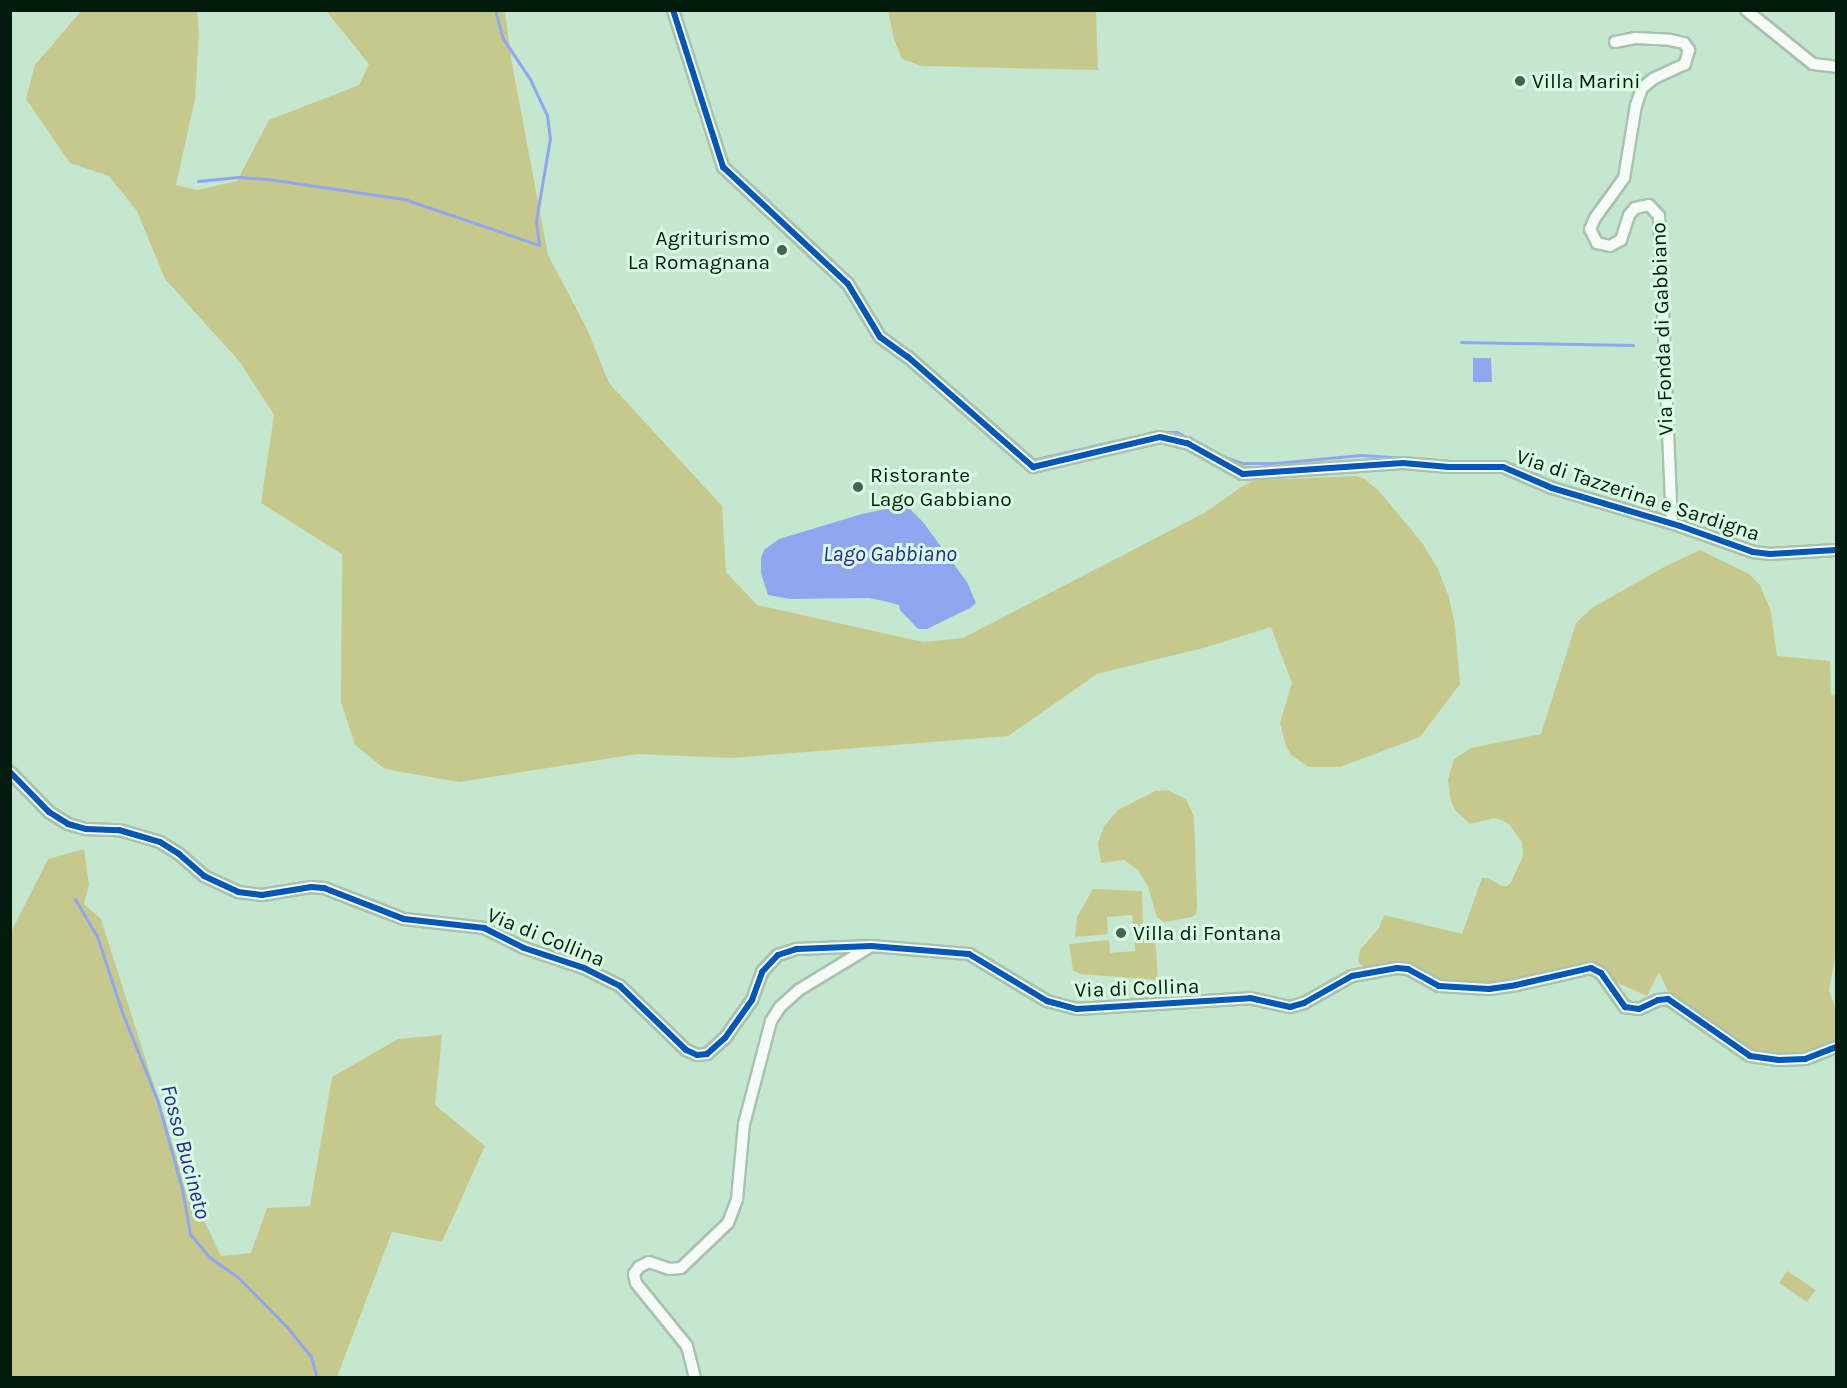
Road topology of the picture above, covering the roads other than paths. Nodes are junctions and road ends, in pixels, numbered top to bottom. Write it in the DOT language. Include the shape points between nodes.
graph roads {
  1 [pos="673,10"];
  2 [pos="1746,10"];
  3 [pos="1615,42"];
  4 [pos="1836,68"];
  5 [pos="1671,524"];
  6 [pos="1836,550"];
  7 [pos="10,772"];
  8 [pos="871,946"];
  9 [pos="1836,1047"];
  10 [pos="695,1377"];
  1 -- 5 [label="street, Via di Tazzerina e Sardigna" via="723,167 848,284 880,337 1032,466 1160,437 1187,443 1243,474 1403,463 1503,467 1563,492"];
  2 -- 4 [label="street" via="1811,63"];
  3 -- 5 [label="street, Via Fonda di Gabbiano" via="1635,38 1670,40 1684,43 1689,50 1685,64 1642,88 1622,184 1590,229 1597,243 1610,246 1621,240 1635,208 1653,207 1659,216"];
  5 -- 6 [label="street, Via di Tazzerina e Sardigna" via="1753,552"];
  7 -- 8 [label="street, Via di Collina" via="49,812 68,824 119,830 160,842 204,876 245,893 319,887 404,919 484,928 524,948 584,968 620,986 686,1050 697,1055 707,1054 725,1038 746,1012 762,972 778,955 797,949"];
  8 -- 9 [label="street, Via di Collina" via="969,954 1047,1001 1077,1009 1250,998 1290,1007 1352,976 1397,968 1408,969 1439,986 1489,989 1592,968 1601,973 1626,1007 1639,1009 1661,999 1672,1001 1750,1056 1805,1059"];
  8 -- 10 [label="street" via="799,990 771,1021 744,1124 737,1199 728,1223 681,1268 669,1269 649,1262 634,1274 636,1283 687,1346"];
}
